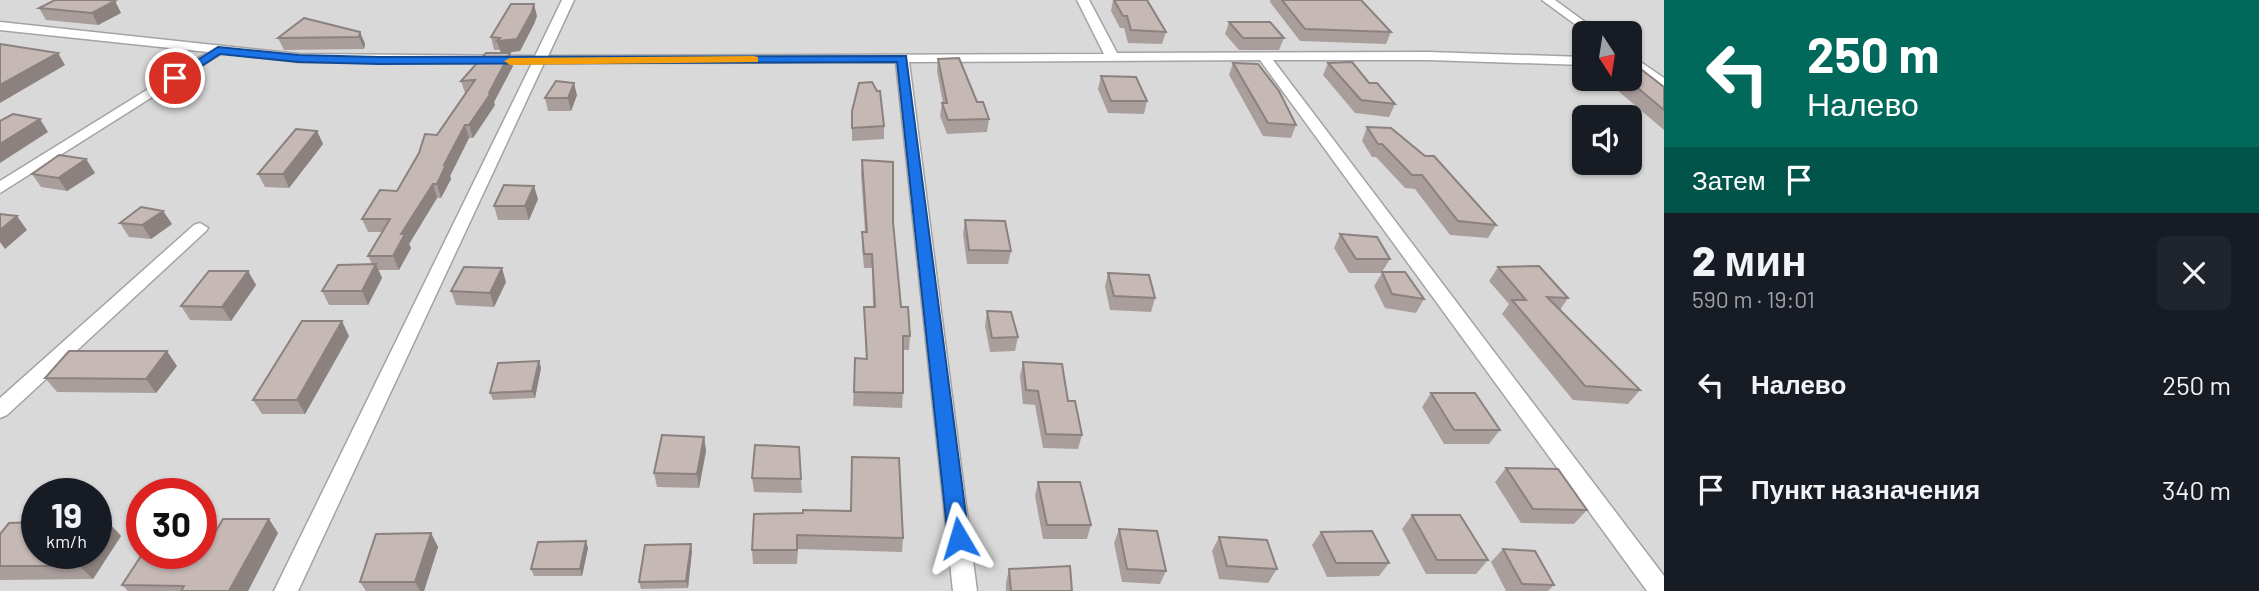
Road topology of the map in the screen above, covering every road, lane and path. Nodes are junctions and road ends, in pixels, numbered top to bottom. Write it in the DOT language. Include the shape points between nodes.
graph roads {
  1 [pos="568,0"];
  2 [pos="1083,0"];
  3 [pos="1548,0"];
  4 [pos="1577,21"];
  5 [pos="0,26"];
  6 [pos="218,51"];
  7 [pos="1264,57"];
  8 [pos="1112,58"];
  9 [pos="902,59"];
  10 [pos="1572,61"];
  11 [pos="1642,61"];
  12 [pos="540,62"];
  13 [pos="1664,64"];
  14 [pos="1642,68"];
  15 [pos="1664,83"];
  16 [pos="0,188"];
  17 [pos="200,228"];
  18 [pos="0,410"];
  19 [pos="286,591"];
  20 [pos="965,591"];
  21 [pos="1661,591"];
  1 -- 12 [label="street"];
  2 -- 8 [label="street"];
  3 -- 4 [label="street"];
  5 -- 6 [label="street"];
  6 -- 12 [label="street" via="299,58"];
  6 -- 16 [label="street"];
  7 -- 8 [label="street"];
  7 -- 10 [label="street"];
  7 -- 21 [label="street"];
  8 -- 9 [label="street"];
  9 -- 12 [label="street"];
  9 -- 20 [label="street"];
  11 -- 13 [label="street"];
  12 -- 19 [label="street"];
  14 -- 15 [label="street"];
  17 -- 18 [label="street"];
}
